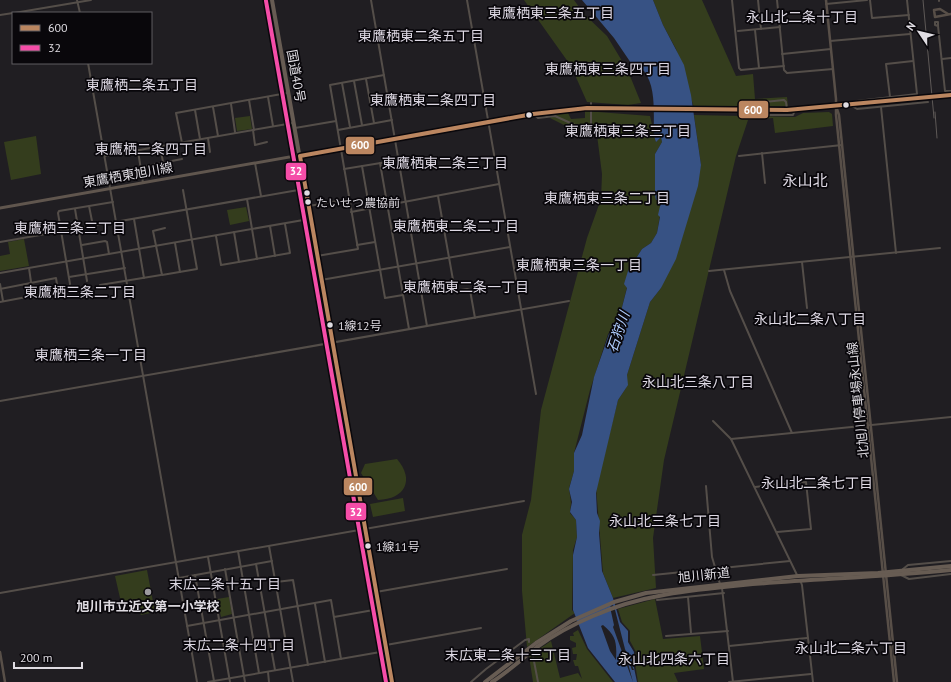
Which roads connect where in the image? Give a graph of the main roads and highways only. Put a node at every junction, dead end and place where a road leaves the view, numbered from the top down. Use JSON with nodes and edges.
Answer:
{"nodes":[{"id":1,"x":272,"y":0,"type":"edge"},
{"id":2,"x":826,"y":0,"type":"edge"},
{"id":3,"x":950,"y":14,"type":"edge"},
{"id":4,"x":951,"y":95,"type":"edge"},
{"id":5,"x":836,"y":106,"type":"junction"},
{"id":6,"x":300,"y":156,"type":"junction"},
{"id":7,"x":0,"y":208,"type":"edge"},
{"id":8,"x":951,"y":566,"type":"edge"},
{"id":9,"x":951,"y":570,"type":"edge"},
{"id":10,"x":900,"y":573,"type":"junction"},
{"id":11,"x":884,"y":574,"type":"junction"},
{"id":12,"x":540,"y":643,"type":"junction"},
{"id":13,"x":0,"y":652,"type":"edge"},
{"id":14,"x":5,"y":682,"type":"edge"},
{"id":15,"x":392,"y":682,"type":"edge"},
{"id":16,"x":485,"y":682,"type":"edge"},
{"id":17,"x":492,"y":682,"type":"edge"},
{"id":18,"x":894,"y":682,"type":"edge"},
{"id":19,"x":897,"y":682,"type":"edge"}],
"edges":[{"from":1,"to":6,"type":"highway","name":"国道40号"},
{"from":2,"to":5,"type":"main road","name":"北旭川停車場永山線"},
{"from":3,"to":3,"type":"main road"},
{"from":4,"to":5,"type":"main road","name":"東鷹栖東旭川線","bridge":true},
{"from":5,"to":6,"type":"main road","name":"東鷹栖東旭川線","bridge":true},
{"from":5,"to":11,"type":"main road","name":"北旭川停車場永山線"},
{"from":6,"to":7,"type":"main road","name":"東鷹栖東旭川線"},
{"from":6,"to":15,"type":"highway","name":"国道40号"},
{"from":8,"to":10,"type":"highway","name":"旭川新道"},
{"from":9,"to":10,"type":"highway","name":"旭川新道"},
{"from":10,"to":11,"type":"highway","name":"旭川新道"},
{"from":11,"to":12,"type":"highway","name":"旭川新道"},
{"from":11,"to":18,"type":"main road"},
{"from":11,"to":19,"type":"main road"},
{"from":12,"to":16,"type":"highway","name":"旭川新道"},
{"from":12,"to":17,"type":"highway","name":"旭川新道"},
{"from":13,"to":14,"type":"main road"}]}
